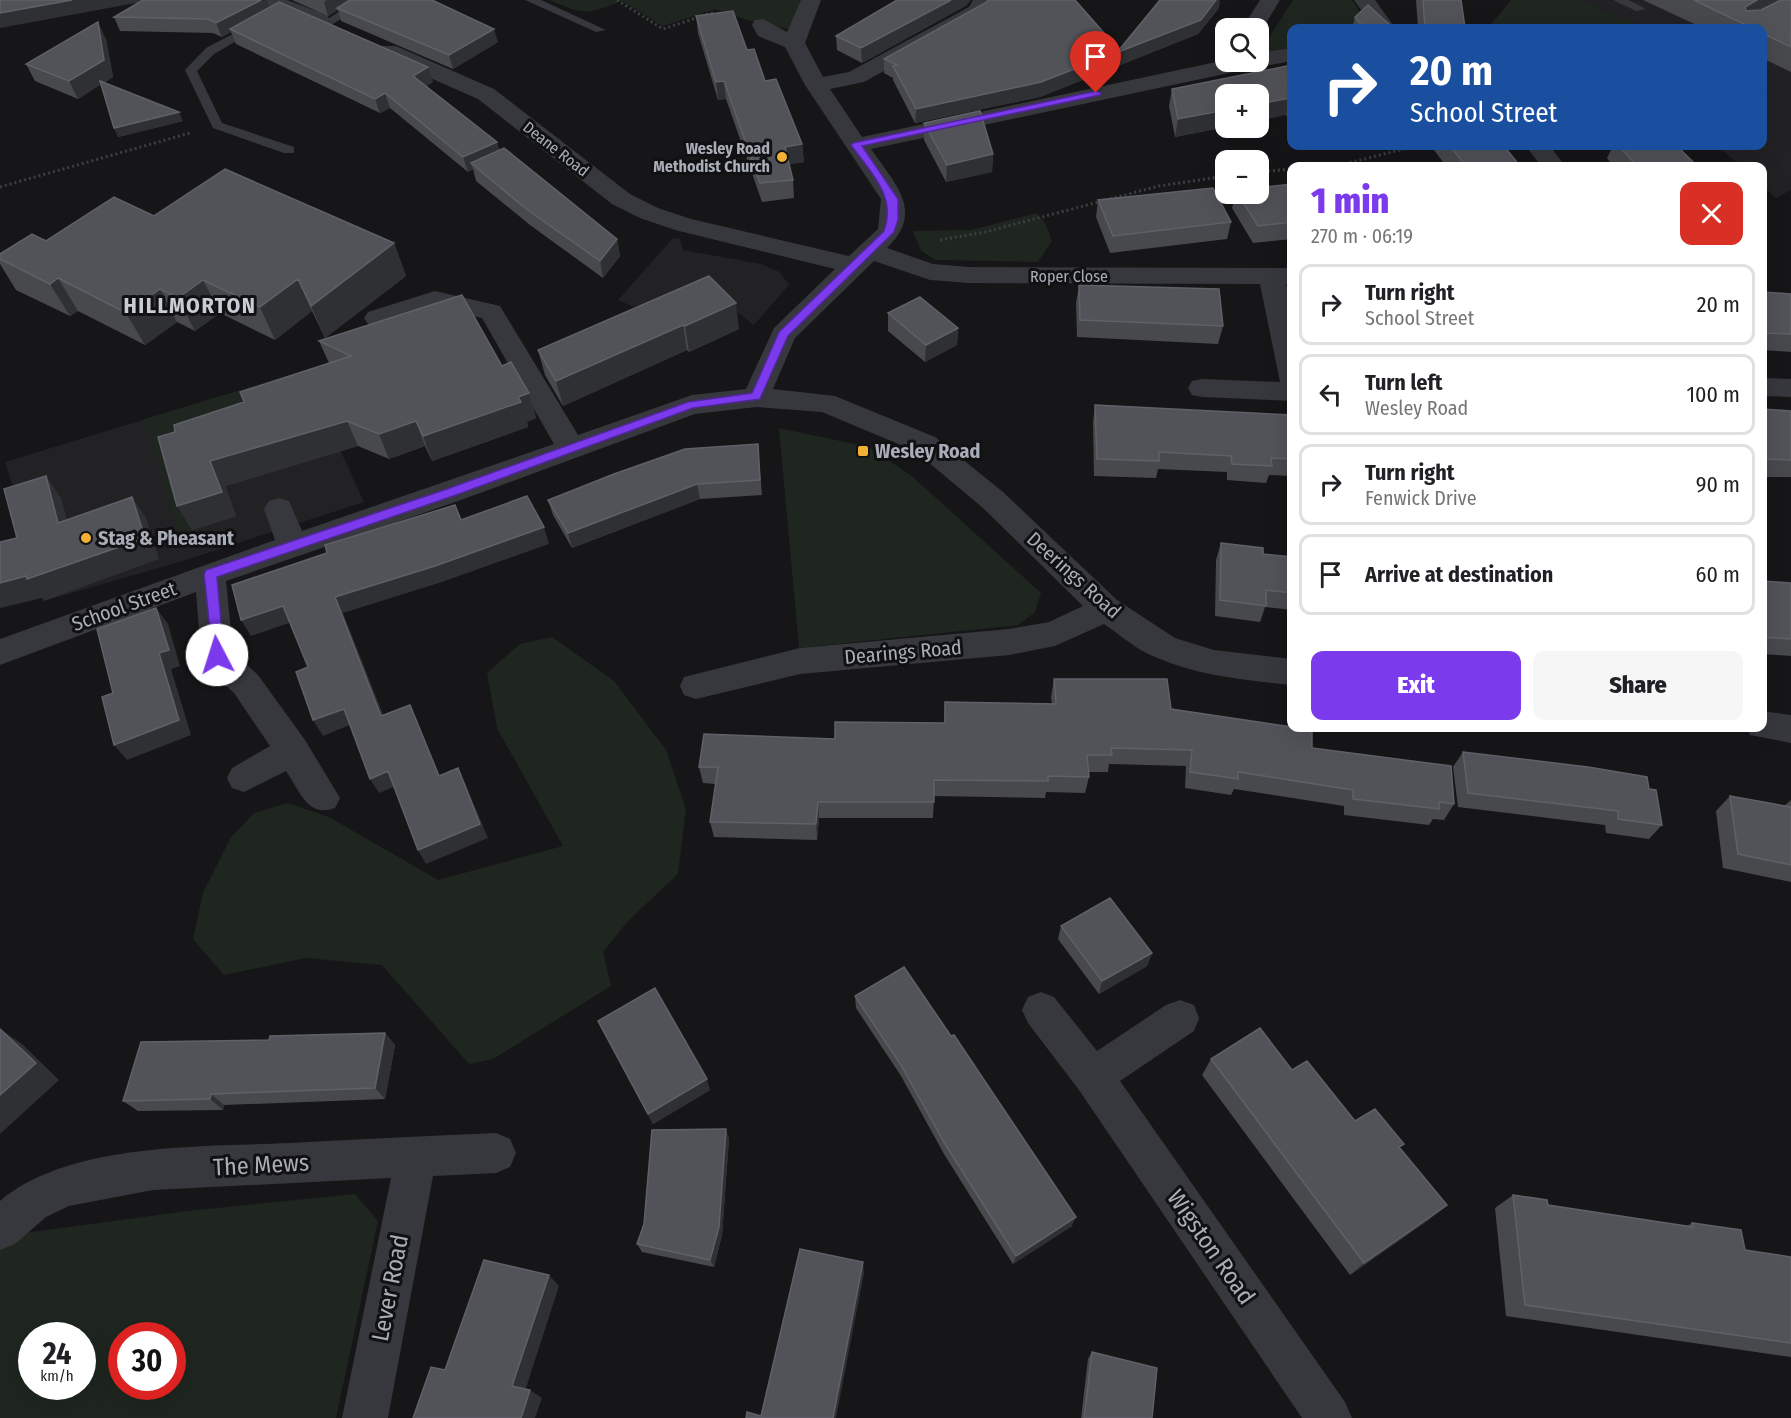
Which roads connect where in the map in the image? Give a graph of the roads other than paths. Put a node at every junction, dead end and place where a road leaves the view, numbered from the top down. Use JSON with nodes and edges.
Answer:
{"nodes":[{"id":1,"x":366,"y":0,"type":"edge"},
{"id":2,"x":531,"y":0,"type":"edge"},
{"id":3,"x":811,"y":0,"type":"edge"},
{"id":4,"x":983,"y":0,"type":"edge"},
{"id":5,"x":1270,"y":0,"type":"edge"},
{"id":6,"x":1364,"y":0,"type":"edge"},
{"id":7,"x":1619,"y":0,"type":"edge"},
{"id":8,"x":278,"y":4,"type":"edge"},
{"id":9,"x":1640,"y":9,"type":"dead end"},
{"id":10,"x":1258,"y":18,"type":"edge"},
{"id":11,"x":1381,"y":24,"type":"edge"},
{"id":12,"x":765,"y":28,"type":"road end"},
{"id":13,"x":600,"y":30,"type":"dead end"},
{"id":14,"x":348,"y":33,"type":"junction"},
{"id":15,"x":794,"y":43,"type":"junction"},
{"id":16,"x":1287,"y":55,"type":"edge"},
{"id":17,"x":1269,"y":58,"type":"edge"},
{"id":18,"x":1215,"y":67,"type":"edge"},
{"id":19,"x":816,"y":85,"type":"junction"},
{"id":20,"x":856,"y":145,"type":"junction"},
{"id":21,"x":289,"y":150,"type":"dead end"},
{"id":22,"x":863,"y":258,"type":"junction"},
{"id":23,"x":1282,"y":277,"type":"edge"},
{"id":24,"x":377,"y":318,"type":"dead end"},
{"id":25,"x":1287,"y":328,"type":"edge"},
{"id":26,"x":1767,"y":387,"type":"edge"},
{"id":27,"x":1202,"y":388,"type":"dead end"},
{"id":28,"x":1791,"y":388,"type":"edge"},
{"id":29,"x":1287,"y":392,"type":"edge"},
{"id":30,"x":756,"y":396,"type":"junction"},
{"id":31,"x":881,"y":424,"type":"joint"},
{"id":32,"x":571,"y":448,"type":"junction"},
{"id":33,"x":279,"y":509,"type":"dead end"},
{"id":34,"x":292,"y":546,"type":"junction"},
{"id":35,"x":210,"y":574,"type":"junction"},
{"id":36,"x":1106,"y":609,"type":"junction"},
{"id":37,"x":6,"y":647,"type":"edge"},
{"id":38,"x":1287,"y":671,"type":"edge"},
{"id":39,"x":696,"y":686,"type":"dead end"},
{"id":40,"x":1767,"y":726,"type":"edge"},
{"id":41,"x":1791,"y":729,"type":"edge"},
{"id":42,"x":293,"y":750,"type":"junction"},
{"id":43,"x":244,"y":778,"type":"dead end"},
{"id":44,"x":323,"y":798,"type":"dead end"},
{"id":45,"x":1041,"y":1010,"type":"dead end"},
{"id":46,"x":1180,"y":1018,"type":"dead end"},
{"id":47,"x":1093,"y":1076,"type":"junction"},
{"id":48,"x":496,"y":1153,"type":"dead end"},
{"id":49,"x":416,"y":1158,"type":"junction"},
{"id":50,"x":0,"y":1229,"type":"edge"},
{"id":51,"x":365,"y":1418,"type":"edge"},
{"id":52,"x":1329,"y":1418,"type":"edge"}],
"edges":[{"from":1,"to":14,"type":"lane"},
{"from":2,"to":13,"type":"lane"},
{"from":3,"to":15,"type":"street"},
{"from":4,"to":19,"type":"street"},
{"from":5,"to":10,"type":"street"},
{"from":6,"to":11,"type":"street"},
{"from":7,"to":9,"type":"lane"},
{"from":8,"to":14,"type":"street","name":"Deane Road"},
{"from":8,"to":21,"type":"lane"},
{"from":12,"to":15,"type":"street"},
{"from":14,"to":22,"type":"street","name":"Deane Road"},
{"from":15,"to":19,"type":"street"},
{"from":16,"to":17,"type":"street"},
{"from":18,"to":20,"type":"street"},
{"from":19,"to":20,"type":"street"},
{"from":20,"to":22,"type":"street"},
{"from":22,"to":23,"type":"street","name":"Roper Close"},
{"from":22,"to":30,"type":"street"},
{"from":23,"to":25,"type":"street","name":"Roper Close"},
{"from":24,"to":32,"type":"street"},
{"from":26,"to":28,"type":"street"},
{"from":27,"to":29,"type":"street"},
{"from":30,"to":31,"type":"street","name":"School Street"},
{"from":30,"to":32,"type":"street","name":"School Street"},
{"from":31,"to":36,"type":"street","name":"Deerings Road"},
{"from":32,"to":34,"type":"street","name":"School Street"},
{"from":33,"to":34,"type":"street"},
{"from":34,"to":35,"type":"street","name":"School Street"},
{"from":35,"to":37,"type":"street","name":"School Street"},
{"from":35,"to":42,"type":"street"},
{"from":36,"to":38,"type":"street","name":"Deerings Road"},
{"from":36,"to":39,"type":"street","name":"Dearings Road"},
{"from":40,"to":41,"type":"street"},
{"from":42,"to":43,"type":"street"},
{"from":42,"to":44,"type":"street"},
{"from":45,"to":47,"type":"street","name":"Wigston Road"},
{"from":46,"to":47,"type":"street"},
{"from":47,"to":52,"type":"street","name":"Wigston Road"},
{"from":48,"to":49,"type":"street","name":"The Mews"},
{"from":49,"to":50,"type":"street","name":"The Mews"},
{"from":49,"to":51,"type":"street","name":"Lever Road"}]}
